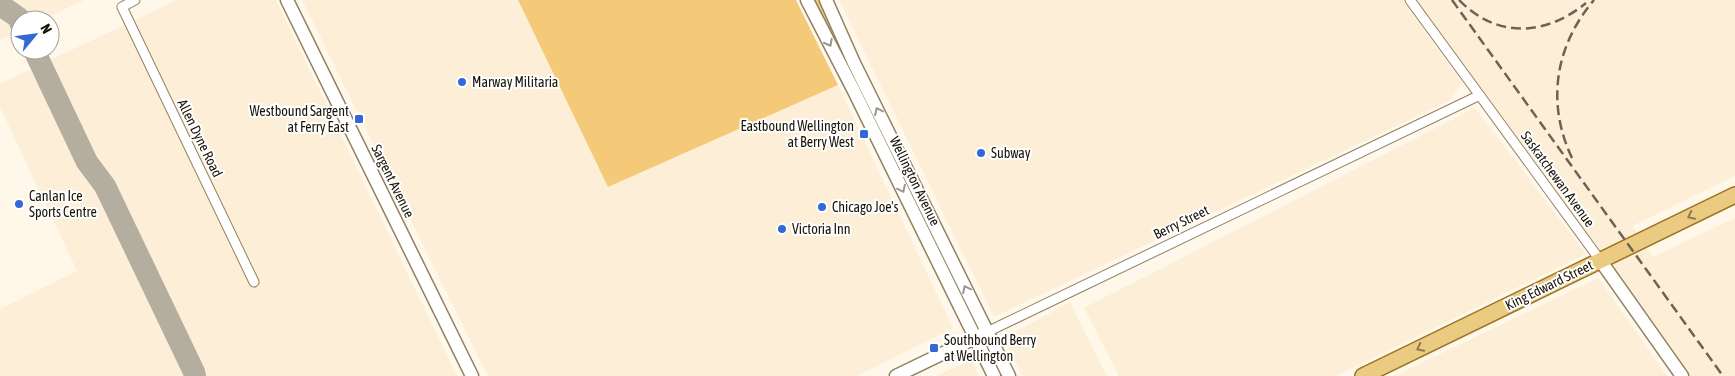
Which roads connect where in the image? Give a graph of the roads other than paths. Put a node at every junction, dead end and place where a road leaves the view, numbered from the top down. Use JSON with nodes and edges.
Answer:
{"nodes":[{"id":1,"x":135,"y":0,"type":"edge"},
{"id":2,"x":287,"y":0,"type":"edge"},
{"id":3,"x":807,"y":0,"type":"edge"},
{"id":4,"x":826,"y":0,"type":"edge"},
{"id":5,"x":1410,"y":0,"type":"edge"},
{"id":6,"x":860,"y":88,"type":"junction"},
{"id":7,"x":1478,"y":96,"type":"junction"},
{"id":8,"x":1735,"y":195,"type":"edge"},
{"id":9,"x":931,"y":219,"type":"junction"},
{"id":10,"x":920,"y":225,"type":"junction"},
{"id":11,"x":1600,"y":260,"type":"junction"},
{"id":12,"x":254,"y":282,"type":"dead end"},
{"id":13,"x":982,"y":335,"type":"junction"},
{"id":14,"x":472,"y":376,"type":"edge"},
{"id":15,"x":896,"y":376,"type":"edge"},
{"id":16,"x":994,"y":376,"type":"edge"},
{"id":17,"x":1009,"y":376,"type":"edge"},
{"id":18,"x":1363,"y":376,"type":"edge"},
{"id":19,"x":1682,"y":376,"type":"edge"}],
"edges":[{"from":1,"to":12,"type":"street","name":"Allen Dyne Road"},
{"from":2,"to":14,"type":"main road","name":"Sargent Avenue"},
{"from":3,"to":6,"type":"main road","name":"Wellington Avenue","one_way":true},
{"from":4,"to":6,"type":"main road","name":"Wellington Avenue"},
{"from":5,"to":7,"type":"street","name":"Saskatchewan Avenue"},
{"from":9,"to":6,"type":"main road","name":"Wellington Avenue","one_way":true},
{"from":6,"to":10,"type":"main road","name":"Wellington Avenue","one_way":true},
{"from":7,"to":11,"type":"street","name":"Saskatchewan Avenue"},
{"from":7,"to":13,"type":"street","name":"Berry Street"},
{"from":8,"to":11,"type":"main road","name":"King Edward Street","one_way":true},
{"from":9,"to":10,"type":"main road"},
{"from":13,"to":9,"type":"main road","name":"Wellington Avenue","one_way":true},
{"from":10,"to":13,"type":"main road","name":"Wellington Avenue"},
{"from":11,"to":18,"type":"main road","name":"King Edward Street","one_way":true},
{"from":11,"to":19,"type":"main road","name":"Saskatchewan Avenue"},
{"from":13,"to":15,"type":"main road","name":"Berry Street"},
{"from":13,"to":16,"type":"main road","name":"Wellington Avenue"},
{"from":13,"to":17,"type":"main road","name":"Wellington Avenue"}]}
